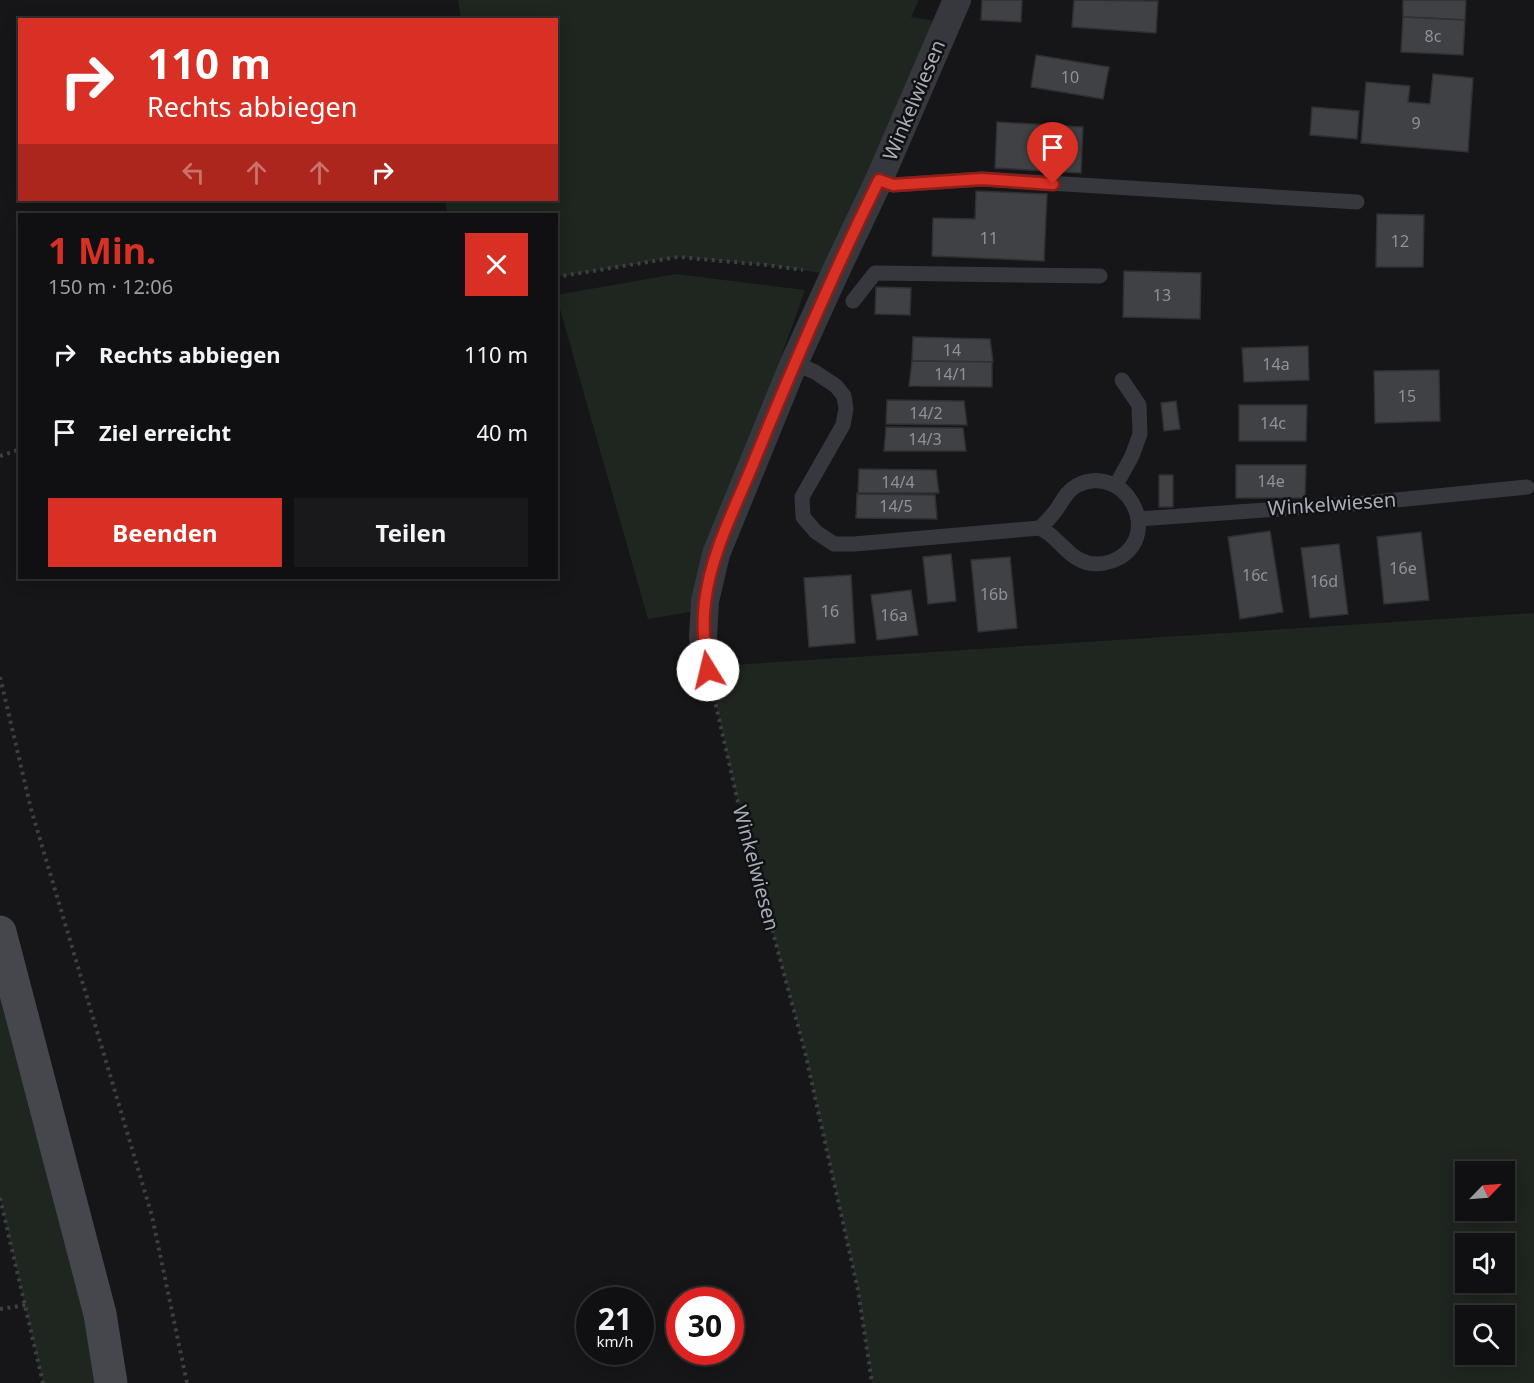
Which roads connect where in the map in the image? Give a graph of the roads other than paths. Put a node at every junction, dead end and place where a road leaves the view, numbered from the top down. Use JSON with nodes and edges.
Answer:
{"nodes":[{"id":1,"x":957,"y":0,"type":"edge"},
{"id":2,"x":879,"y":180,"type":"junction"},
{"id":3,"x":1357,"y":202,"type":"dead end"},
{"id":4,"x":1100,"y":276,"type":"dead end"},
{"id":5,"x":853,"y":300,"type":"dead end"},
{"id":6,"x":794,"y":363,"type":"junction"},
{"id":7,"x":1122,"y":380,"type":"dead end"},
{"id":8,"x":1116,"y":485,"type":"junction"},
{"id":9,"x":1527,"y":487,"type":"dead end"},
{"id":10,"x":1138,"y":519,"type":"junction"},
{"id":11,"x":1040,"y":528,"type":"junction"},
{"id":12,"x":708,"y":670,"type":"road end"},
{"id":13,"x":0,"y":932,"type":"edge"},
{"id":14,"x":111,"y":1383,"type":"edge"}],
"edges":[{"from":1,"to":2,"type":"street","name":"Winkelwiesen"},
{"from":2,"to":3,"type":"lane"},
{"from":2,"to":6,"type":"street","name":"Winkelwiesen"},
{"from":4,"to":5,"type":"lane"},
{"from":6,"to":11,"type":"lane"},
{"from":6,"to":12,"type":"street","name":"Winkelwiesen"},
{"from":7,"to":8,"type":"lane"},
{"from":8,"to":10,"type":"lane"},
{"from":8,"to":11,"type":"lane"},
{"from":9,"to":10,"type":"lane","name":"Winkelwiesen"},
{"from":10,"to":11,"type":"lane"},
{"from":13,"to":14,"type":"main road"}]}
